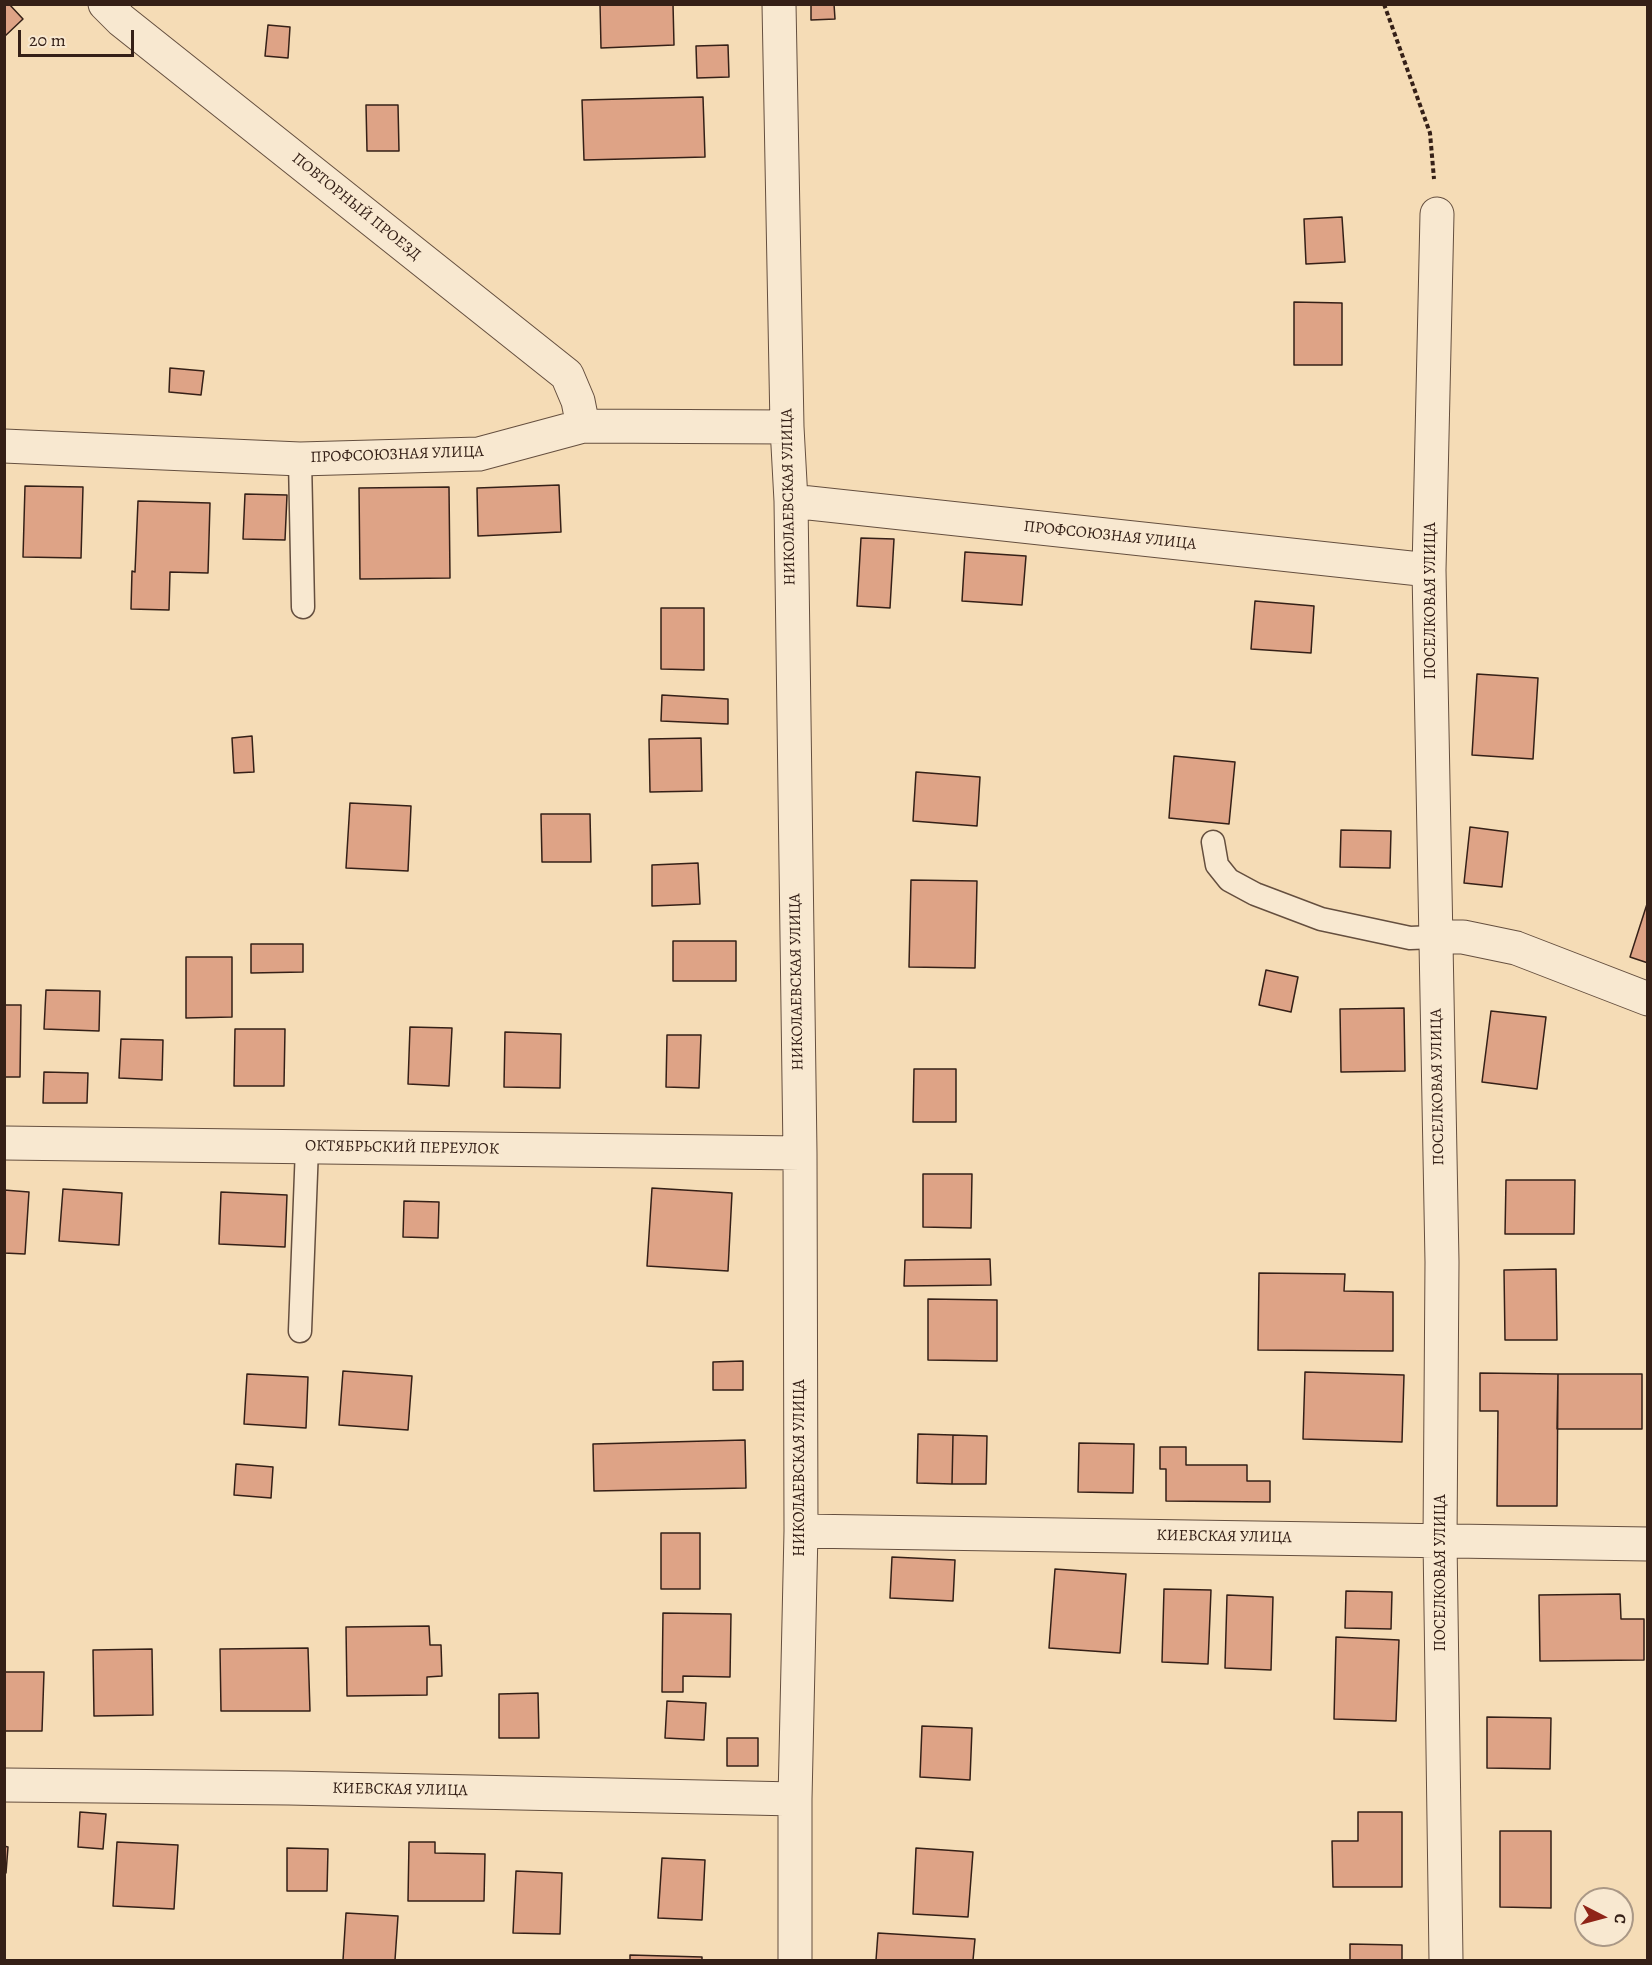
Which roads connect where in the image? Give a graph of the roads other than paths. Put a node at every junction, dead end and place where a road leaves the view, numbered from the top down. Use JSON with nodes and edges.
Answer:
{"nodes":[{"id":1,"x":105,"y":4,"type":"edge"},
{"id":2,"x":779,"y":4,"type":"edge"},
{"id":3,"x":1437,"y":214,"type":"road end"},
{"id":4,"x":583,"y":426,"type":"junction"},
{"id":5,"x":787,"y":428,"type":"junction"},
{"id":6,"x":4,"y":446,"type":"edge"},
{"id":7,"x":300,"y":459,"type":"junction"},
{"id":8,"x":790,"y":501,"type":"junction"},
{"id":9,"x":1429,"y":570,"type":"junction"},
{"id":10,"x":303,"y":607,"type":"dead end"},
{"id":11,"x":1213,"y":842,"type":"dead end"},
{"id":12,"x":1435,"y":937,"type":"junction"},
{"id":13,"x":1647,"y":999,"type":"edge"},
{"id":14,"x":4,"y":1143,"type":"edge"},
{"id":15,"x":307,"y":1147,"type":"junction"},
{"id":16,"x":800,"y":1153,"type":"junction"},
{"id":17,"x":300,"y":1331,"type":"dead end"},
{"id":18,"x":801,"y":1532,"type":"junction"},
{"id":19,"x":1440,"y":1540,"type":"junction"},
{"id":20,"x":1647,"y":1544,"type":"edge"},
{"id":21,"x":4,"y":1785,"type":"edge"},
{"id":22,"x":795,"y":1799,"type":"junction"},
{"id":23,"x":795,"y":1960,"type":"edge"},
{"id":24,"x":1446,"y":1960,"type":"edge"}],
"edges":[{"from":1,"to":4,"type":"street","name":"ПОВТОРНЫЙ ПРОЕЗД"},
{"from":2,"to":5,"type":"street","name":"НИКОЛАЕВСКАЯ УЛИЦА"},
{"from":3,"to":9,"type":"street","name":"ПОСЕЛКОВАЯ УЛИЦА"},
{"from":4,"to":5,"type":"street","name":"ПРОФСОЮЗНАЯ УЛИЦА"},
{"from":4,"to":7,"type":"street","name":"ПРОФСОЮЗНАЯ УЛИЦА"},
{"from":5,"to":8,"type":"street","name":"НИКОЛАЕВСКАЯ УЛИЦА"},
{"from":6,"to":7,"type":"street","name":"ПРОФСОЮЗНАЯ УЛИЦА"},
{"from":7,"to":10,"type":"lane"},
{"from":8,"to":9,"type":"street","name":"ПРОФСОЮЗНАЯ УЛИЦА"},
{"from":8,"to":16,"type":"street","name":"НИКОЛАЕВСКАЯ УЛИЦА"},
{"from":9,"to":12,"type":"street","name":"ПОСЕЛКОВАЯ УЛИЦА"},
{"from":11,"to":12,"type":"lane"},
{"from":12,"to":13,"type":"street"},
{"from":12,"to":19,"type":"street","name":"ПОСЕЛКОВАЯ УЛИЦА"},
{"from":14,"to":15,"type":"street","name":"ОКТЯБРЬСКИЙ ПЕРЕУЛОК"},
{"from":15,"to":16,"type":"street","name":"ОКТЯБРЬСКИЙ ПЕРЕУЛОК"},
{"from":15,"to":17,"type":"lane"},
{"from":16,"to":18,"type":"street","name":"НИКОЛАЕВСКАЯ УЛИЦА"},
{"from":18,"to":19,"type":"street","name":"КИЕВСКАЯ УЛИЦА"},
{"from":18,"to":22,"type":"street","name":"НИКОЛАЕВСКАЯ УЛИЦА"},
{"from":19,"to":20,"type":"street","name":"КИЕВСКАЯ УЛИЦА"},
{"from":19,"to":24,"type":"street","name":"ПОСЕЛКОВАЯ УЛИЦА"},
{"from":21,"to":22,"type":"street","name":"КИЕВСКАЯ УЛИЦА"},
{"from":22,"to":23,"type":"street","name":"НИКОЛАЕВСКАЯ УЛИЦА"}]}
